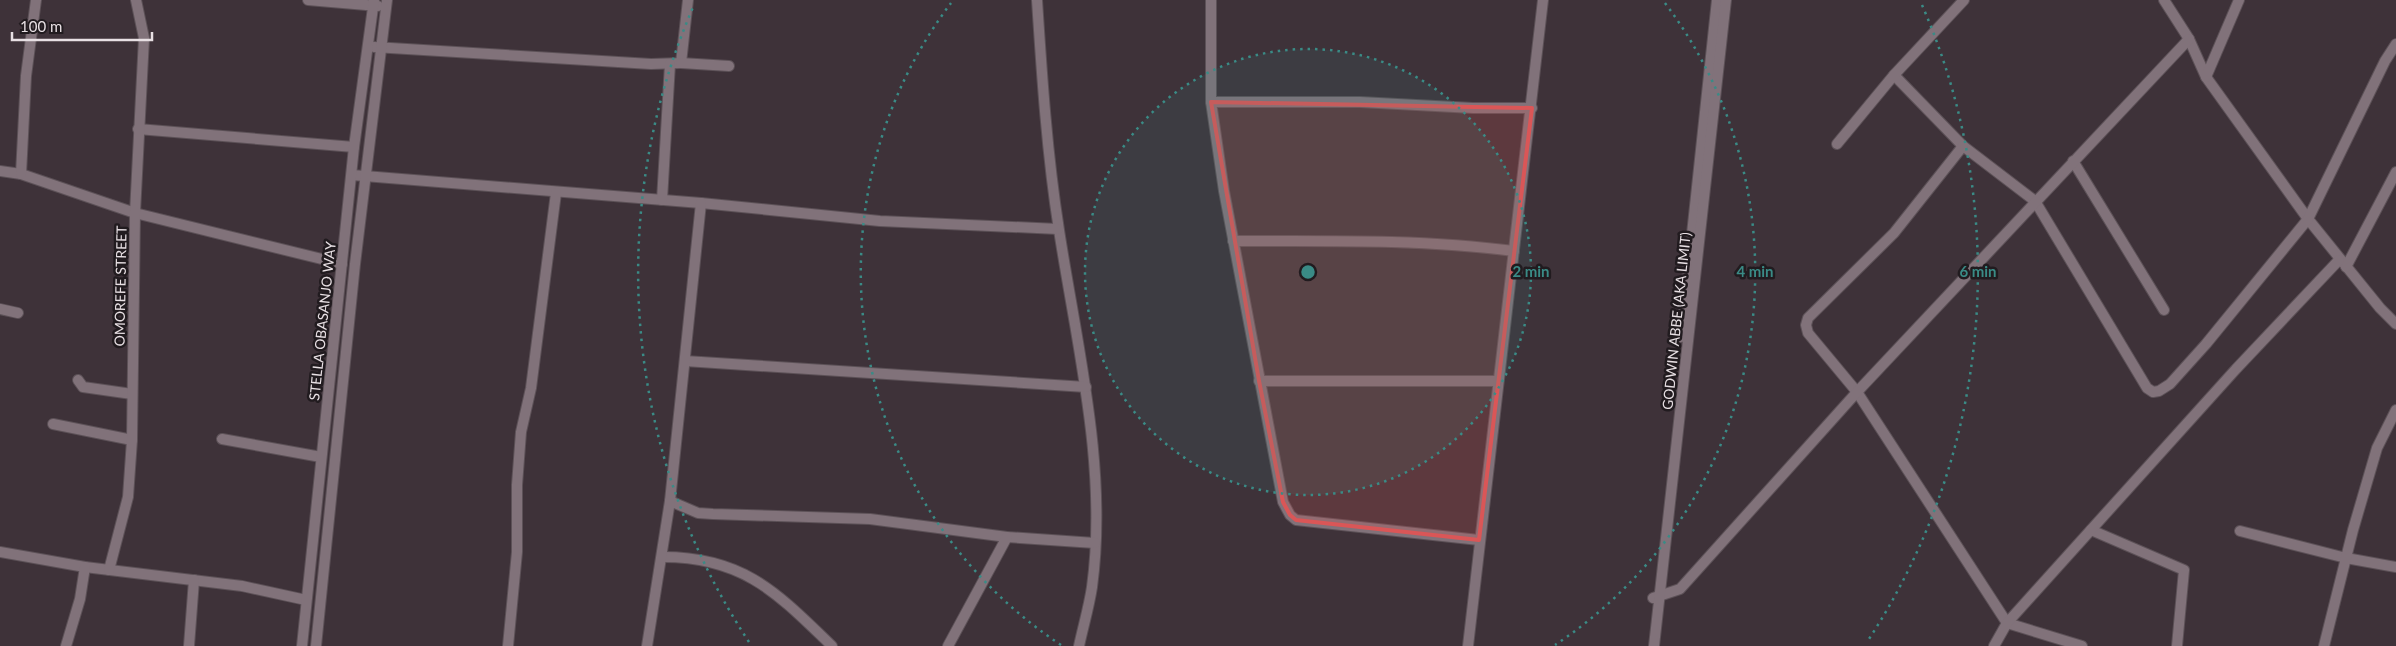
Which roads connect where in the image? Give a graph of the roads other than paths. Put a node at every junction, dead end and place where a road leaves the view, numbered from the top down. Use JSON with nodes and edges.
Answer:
{"nodes":[{"id":1,"x":36,"y":0,"type":"edge"},
{"id":2,"x":136,"y":0,"type":"edge"},
{"id":3,"x":308,"y":0,"type":"edge"},
{"id":4,"x":688,"y":0,"type":"edge"},
{"id":5,"x":1038,"y":0,"type":"edge"},
{"id":6,"x":1211,"y":0,"type":"edge"},
{"id":7,"x":1544,"y":0,"type":"edge"},
{"id":8,"x":1717,"y":0,"type":"edge"},
{"id":9,"x":1726,"y":0,"type":"edge"},
{"id":10,"x":1964,"y":0,"type":"edge"},
{"id":11,"x":2164,"y":0,"type":"edge"},
{"id":12,"x":2239,"y":0,"type":"edge"},
{"id":13,"x":373,"y":3,"type":"edge"},
{"id":14,"x":387,"y":4,"type":"edge"},
{"id":15,"x":2190,"y":39,"type":"junction"},
{"id":16,"x":2396,"y":44,"type":"edge"},
{"id":17,"x":367,"y":47,"type":"junction"},
{"id":18,"x":381,"y":48,"type":"junction"},
{"id":19,"x":670,"y":64,"type":"junction"},
{"id":20,"x":681,"y":64,"type":"junction"},
{"id":21,"x":729,"y":66,"type":"dead end"},
{"id":22,"x":1894,"y":75,"type":"junction"},
{"id":23,"x":2206,"y":77,"type":"junction"},
{"id":24,"x":1211,"y":102,"type":"junction"},
{"id":25,"x":1532,"y":108,"type":"junction"},
{"id":26,"x":138,"y":129,"type":"junction"},
{"id":27,"x":1837,"y":144,"type":"dead end"},
{"id":28,"x":1963,"y":146,"type":"junction"},
{"id":29,"x":354,"y":147,"type":"junction"},
{"id":30,"x":2073,"y":161,"type":"junction"},
{"id":31,"x":0,"y":171,"type":"edge"},
{"id":32,"x":2396,"y":172,"type":"edge"},
{"id":33,"x":21,"y":174,"type":"junction"},
{"id":34,"x":352,"y":175,"type":"junction"},
{"id":35,"x":365,"y":176,"type":"junction"},
{"id":36,"x":556,"y":193,"type":"junction"},
{"id":37,"x":662,"y":200,"type":"junction"},
{"id":38,"x":2035,"y":201,"type":"junction"},
{"id":39,"x":701,"y":203,"type":"junction"},
{"id":40,"x":135,"y":213,"type":"junction"},
{"id":41,"x":2308,"y":219,"type":"junction"},
{"id":42,"x":1058,"y":229,"type":"junction"},
{"id":43,"x":1233,"y":241,"type":"junction"},
{"id":44,"x":1514,"y":251,"type":"junction"},
{"id":45,"x":342,"y":264,"type":"junction"},
{"id":46,"x":2342,"y":264,"type":"junction"},
{"id":47,"x":0,"y":309,"type":"edge"},
{"id":48,"x":2164,"y":310,"type":"dead end"},
{"id":49,"x":18,"y":313,"type":"dead end"},
{"id":50,"x":2396,"y":324,"type":"edge"},
{"id":51,"x":685,"y":361,"type":"junction"},
{"id":52,"x":78,"y":380,"type":"dead end"},
{"id":53,"x":1259,"y":381,"type":"junction"},
{"id":54,"x":1498,"y":381,"type":"junction"},
{"id":55,"x":1086,"y":387,"type":"junction"},
{"id":56,"x":1857,"y":392,"type":"junction"},
{"id":57,"x":132,"y":394,"type":"junction"},
{"id":58,"x":2396,"y":410,"type":"edge"},
{"id":59,"x":53,"y":424,"type":"dead end"},
{"id":60,"x":222,"y":439,"type":"dead end"},
{"id":61,"x":132,"y":440,"type":"junction"},
{"id":62,"x":321,"y":457,"type":"junction"},
{"id":63,"x":670,"y":501,"type":"junction"},
{"id":64,"x":2091,"y":530,"type":"junction"},
{"id":65,"x":2240,"y":531,"type":"dead end"},
{"id":66,"x":1007,"y":537,"type":"junction"},
{"id":67,"x":1479,"y":540,"type":"junction"},
{"id":68,"x":1095,"y":543,"type":"junction"},
{"id":69,"x":0,"y":552,"type":"edge"},
{"id":70,"x":663,"y":557,"type":"junction"},
{"id":71,"x":2346,"y":558,"type":"junction"},
{"id":72,"x":85,"y":567,"type":"junction"},
{"id":73,"x":2396,"y":567,"type":"edge"},
{"id":74,"x":109,"y":570,"type":"junction"},
{"id":75,"x":194,"y":580,"type":"junction"},
{"id":76,"x":1657,"y":598,"type":"junction"},
{"id":77,"x":306,"y":600,"type":"junction"},
{"id":78,"x":2007,"y":622,"type":"junction"},
{"id":79,"x":66,"y":646,"type":"edge"},
{"id":80,"x":189,"y":646,"type":"edge"},
{"id":81,"x":302,"y":646,"type":"edge"},
{"id":82,"x":316,"y":646,"type":"edge"},
{"id":83,"x":508,"y":646,"type":"edge"},
{"id":84,"x":647,"y":646,"type":"edge"},
{"id":85,"x":832,"y":646,"type":"edge"},
{"id":86,"x":948,"y":646,"type":"edge"},
{"id":87,"x":1079,"y":646,"type":"edge"},
{"id":88,"x":1468,"y":646,"type":"edge"},
{"id":89,"x":1647,"y":646,"type":"edge"},
{"id":90,"x":1654,"y":646,"type":"edge"},
{"id":91,"x":1994,"y":646,"type":"edge"},
{"id":92,"x":2082,"y":646,"type":"edge"},
{"id":93,"x":2177,"y":646,"type":"edge"},
{"id":94,"x":2324,"y":646,"type":"edge"}],
"edges":[{"from":1,"to":33,"type":"street"},
{"from":2,"to":26,"type":"street","name":"OMOREFE STREET"},
{"from":3,"to":13,"type":"street"},
{"from":4,"to":20,"type":"street"},
{"from":5,"to":42,"type":"street"},
{"from":6,"to":24,"type":"street"},
{"from":7,"to":25,"type":"street"},
{"from":8,"to":76,"type":"street","name":"GODWIN ABBE (AKA LIMIT)"},
{"from":9,"to":76,"type":"street","name":"GODWIN ABBE (AKA LIMIT)"},
{"from":10,"to":22,"type":"street"},
{"from":11,"to":15,"type":"street"},
{"from":12,"to":23,"type":"street"},
{"from":13,"to":14,"type":"street"},
{"from":13,"to":17,"type":"street","name":"STELLA OBASANJO WAY"},
{"from":14,"to":18,"type":"street"},
{"from":15,"to":23,"type":"street"},
{"from":15,"to":30,"type":"street"},
{"from":16,"to":41,"type":"street"},
{"from":17,"to":18,"type":"street"},
{"from":17,"to":29,"type":"street","name":"STELLA OBASANJO WAY"},
{"from":18,"to":19,"type":"street"},
{"from":18,"to":35,"type":"street"},
{"from":19,"to":20,"type":"street"},
{"from":19,"to":37,"type":"street"},
{"from":20,"to":21,"type":"street"},
{"from":22,"to":27,"type":"street"},
{"from":22,"to":28,"type":"street"},
{"from":23,"to":41,"type":"street"},
{"from":24,"to":25,"type":"street"},
{"from":24,"to":43,"type":"street"},
{"from":25,"to":44,"type":"street"},
{"from":26,"to":29,"type":"street"},
{"from":26,"to":40,"type":"street","name":"OMOREFE STREET"},
{"from":28,"to":38,"type":"street"},
{"from":28,"to":56,"type":"street"},
{"from":29,"to":34,"type":"street","name":"STELLA OBASANJO WAY"},
{"from":30,"to":38,"type":"street"},
{"from":30,"to":48,"type":"street"},
{"from":31,"to":33,"type":"street"},
{"from":32,"to":46,"type":"street"},
{"from":33,"to":40,"type":"street"},
{"from":34,"to":35,"type":"street"},
{"from":34,"to":45,"type":"street","name":"STELLA OBASANJO WAY"},
{"from":35,"to":36,"type":"street"},
{"from":35,"to":82,"type":"street"},
{"from":36,"to":37,"type":"street"},
{"from":36,"to":83,"type":"street"},
{"from":37,"to":39,"type":"street"},
{"from":38,"to":41,"type":"street"},
{"from":38,"to":56,"type":"street"},
{"from":39,"to":42,"type":"street"},
{"from":39,"to":51,"type":"street"},
{"from":40,"to":45,"type":"street"},
{"from":40,"to":57,"type":"street","name":"OMOREFE STREET"},
{"from":41,"to":46,"type":"street"},
{"from":42,"to":55,"type":"street"},
{"from":43,"to":44,"type":"street"},
{"from":43,"to":53,"type":"street"},
{"from":44,"to":54,"type":"street"},
{"from":45,"to":62,"type":"street","name":"STELLA OBASANJO WAY"},
{"from":46,"to":50,"type":"street"},
{"from":46,"to":64,"type":"street"},
{"from":47,"to":49,"type":"street"},
{"from":51,"to":55,"type":"street"},
{"from":51,"to":63,"type":"street"},
{"from":52,"to":57,"type":"street"},
{"from":53,"to":54,"type":"street"},
{"from":53,"to":67,"type":"street"},
{"from":54,"to":67,"type":"street"},
{"from":55,"to":68,"type":"street"},
{"from":56,"to":76,"type":"street"},
{"from":56,"to":78,"type":"street"},
{"from":57,"to":61,"type":"street","name":"OMOREFE STREET"},
{"from":58,"to":71,"type":"street"},
{"from":59,"to":61,"type":"street"},
{"from":60,"to":62,"type":"street"},
{"from":61,"to":74,"type":"street","name":"OMOREFE STREET"},
{"from":62,"to":77,"type":"street","name":"STELLA OBASANJO WAY"},
{"from":63,"to":66,"type":"street"},
{"from":63,"to":70,"type":"street"},
{"from":64,"to":78,"type":"street"},
{"from":64,"to":93,"type":"street"},
{"from":65,"to":71,"type":"street"},
{"from":66,"to":68,"type":"street"},
{"from":66,"to":86,"type":"street"},
{"from":67,"to":88,"type":"street"},
{"from":68,"to":87,"type":"street"},
{"from":69,"to":72,"type":"street"},
{"from":70,"to":84,"type":"street"},
{"from":70,"to":85,"type":"street"},
{"from":71,"to":73,"type":"street"},
{"from":71,"to":94,"type":"street"},
{"from":72,"to":74,"type":"street"},
{"from":72,"to":79,"type":"street"},
{"from":74,"to":75,"type":"street"},
{"from":75,"to":77,"type":"street"},
{"from":75,"to":80,"type":"street"},
{"from":76,"to":89,"type":"street","name":"GODWIN ABBE (AKA LIMIT)"},
{"from":76,"to":90,"type":"street","name":"GODWIN ABBE (AKA LIMIT)"},
{"from":77,"to":81,"type":"street","name":"STELLA OBASANJO WAY"},
{"from":78,"to":91,"type":"street"},
{"from":78,"to":92,"type":"street"}]}
